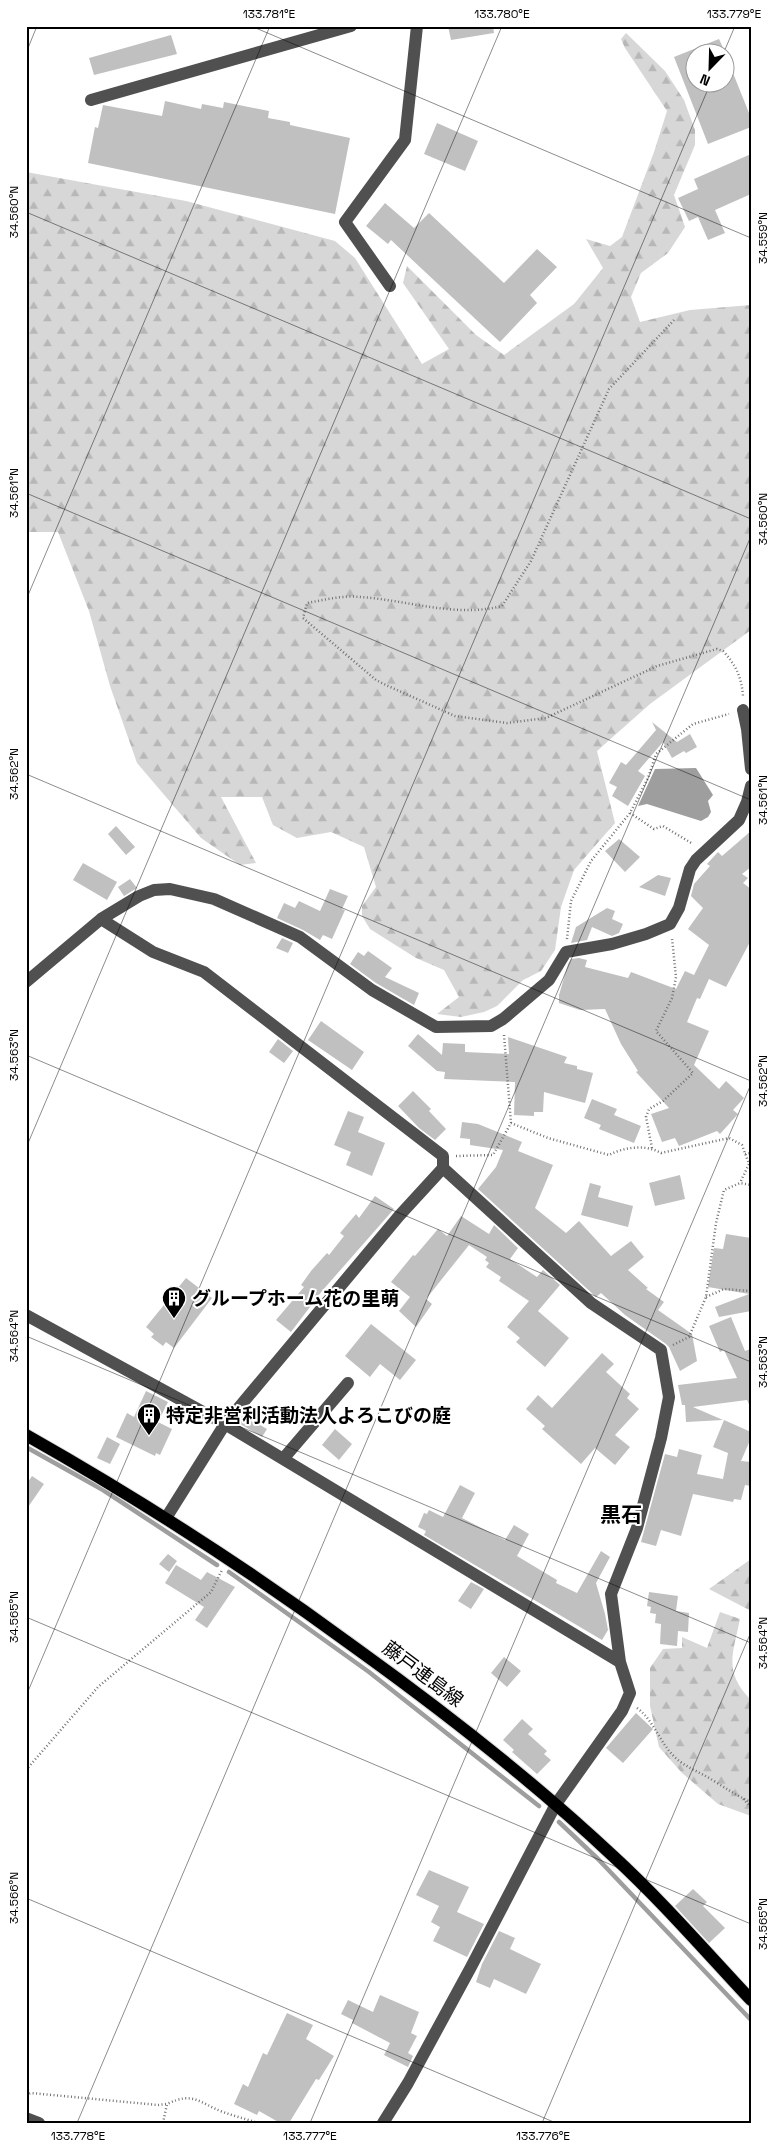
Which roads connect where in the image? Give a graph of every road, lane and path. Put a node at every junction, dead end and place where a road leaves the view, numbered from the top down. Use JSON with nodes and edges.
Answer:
{"nodes":[{"id":1,"x":351,"y":26,"type":"edge"},
{"id":2,"x":417,"y":26,"type":"edge"},
{"id":3,"x":92,"y":100,"type":"dead end"},
{"id":4,"x":390,"y":286,"type":"dead end"},
{"id":5,"x":674,"y":320,"type":"dead end"},
{"id":6,"x":744,"y":710,"type":"junction"},
{"id":7,"x":751,"y":769,"type":"edge"},
{"id":8,"x":751,"y":786,"type":"edge"},
{"id":9,"x":630,"y":813,"type":"junction"},
{"id":10,"x":705,"y":852,"type":"junction"},
{"id":11,"x":100,"y":919,"type":"junction"},
{"id":12,"x":670,"y":924,"type":"junction"},
{"id":13,"x":566,"y":952,"type":"junction"},
{"id":14,"x":26,"y":982,"type":"edge"},
{"id":15,"x":503,"y":1019,"type":"junction"},
{"id":16,"x":511,"y":1123,"type":"junction"},
{"id":17,"x":652,"y":1148,"type":"junction"},
{"id":18,"x":751,"y":1153,"type":"edge"},
{"id":19,"x":745,"y":1154,"type":"junction"},
{"id":20,"x":443,"y":1162,"type":"junction"},
{"id":21,"x":740,"y":1183,"type":"junction"},
{"id":22,"x":751,"y":1185,"type":"edge"},
{"id":23,"x":751,"y":1291,"type":"edge"},
{"id":24,"x":706,"y":1297,"type":"junction"},
{"id":25,"x":26,"y":1315,"type":"edge"},
{"id":26,"x":661,"y":1350,"type":"junction"},
{"id":27,"x":348,"y":1383,"type":"dead end"},
{"id":28,"x":226,"y":1424,"type":"junction"},
{"id":29,"x":26,"y":1435,"type":"edge"},
{"id":30,"x":282,"y":1459,"type":"junction"},
{"id":31,"x":166,"y":1518,"type":"junction"},
{"id":32,"x":229,"y":1558,"type":"junction"},
{"id":33,"x":620,"y":1662,"type":"junction"},
{"id":34,"x":627,"y":1700,"type":"junction"},
{"id":35,"x":26,"y":1770,"type":"edge"},
{"id":36,"x":742,"y":1798,"type":"junction"},
{"id":37,"x":751,"y":1802,"type":"edge"},
{"id":38,"x":556,"y":1804,"type":"junction"},
{"id":39,"x":751,"y":1808,"type":"edge"},
{"id":40,"x":751,"y":2000,"type":"edge"},
{"id":41,"x":26,"y":2095,"type":"edge"},
{"id":42,"x":167,"y":2104,"type":"junction"},
{"id":43,"x":26,"y":2118,"type":"edge"},
{"id":44,"x":39,"y":2123,"type":"edge"},
{"id":45,"x":163,"y":2123,"type":"edge"},
{"id":46,"x":258,"y":2123,"type":"edge"},
{"id":47,"x":383,"y":2123,"type":"edge"}],
"edges":[{"from":1,"to":3,"type":"street"},
{"from":2,"to":4,"type":"street"},
{"from":5,"to":6,"type":"path"},
{"from":6,"to":7,"type":"street"},
{"from":6,"to":9,"type":"path"},
{"from":8,"to":10,"type":"street"},
{"from":9,"to":10,"type":"path"},
{"from":9,"to":13,"type":"path"},
{"from":10,"to":12,"type":"street"},
{"from":11,"to":14,"type":"street"},
{"from":11,"to":15,"type":"street"},
{"from":11,"to":20,"type":"street"},
{"from":12,"to":13,"type":"street"},
{"from":12,"to":17,"type":"path"},
{"from":13,"to":15,"type":"street"},
{"from":15,"to":16,"type":"path"},
{"from":16,"to":17,"type":"path"},
{"from":16,"to":20,"type":"path"},
{"from":17,"to":19,"type":"path"},
{"from":18,"to":19,"type":"path"},
{"from":19,"to":21,"type":"path"},
{"from":20,"to":26,"type":"street"},
{"from":20,"to":28,"type":"street"},
{"from":21,"to":22,"type":"path"},
{"from":21,"to":24,"type":"path"},
{"from":23,"to":24,"type":"path"},
{"from":24,"to":26,"type":"path"},
{"from":25,"to":28,"type":"street"},
{"from":26,"to":33,"type":"street"},
{"from":27,"to":30,"type":"street"},
{"from":28,"to":30,"type":"street"},
{"from":28,"to":31,"type":"street"},
{"from":29,"to":31,"type":"main road","name":"藤戸連島線"},
{"from":30,"to":33,"type":"street"},
{"from":31,"to":32,"type":"main road","name":"藤戸連島線"},
{"from":32,"to":35,"type":"path"},
{"from":32,"to":38,"type":"main road","name":"藤戸連島線"},
{"from":33,"to":34,"type":"street"},
{"from":34,"to":36,"type":"path"},
{"from":34,"to":38,"type":"street"},
{"from":36,"to":37,"type":"path"},
{"from":36,"to":39,"type":"path"},
{"from":38,"to":40,"type":"main road","name":"藤戸連島線"},
{"from":38,"to":47,"type":"street"},
{"from":41,"to":42,"type":"path"},
{"from":42,"to":45,"type":"path"},
{"from":42,"to":46,"type":"path"},
{"from":43,"to":44,"type":"street"}]}
